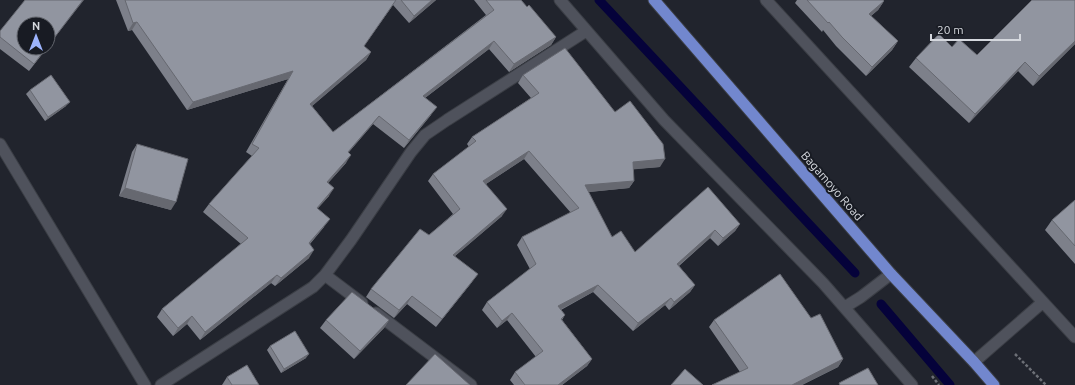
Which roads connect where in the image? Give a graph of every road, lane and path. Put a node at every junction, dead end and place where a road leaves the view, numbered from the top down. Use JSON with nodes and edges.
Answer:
{"nodes":[{"id":1,"x":560,"y":0,"type":"edge"},
{"id":2,"x":654,"y":0,"type":"edge"},
{"id":3,"x":766,"y":0,"type":"edge"},
{"id":4,"x":586,"y":31,"type":"junction"},
{"id":5,"x":0,"y":144,"type":"edge"},
{"id":6,"x":891,"y":274,"type":"junction"},
{"id":7,"x":325,"y":275,"type":"junction"},
{"id":8,"x":1044,"y":302,"type":"junction"},
{"id":9,"x":845,"y":307,"type":"junction"},
{"id":10,"x":1075,"y":337,"type":"edge"},
{"id":11,"x":1001,"y":339,"type":"junction"},
{"id":12,"x":974,"y":362,"type":"junction"},
{"id":13,"x":145,"y":385,"type":"edge"},
{"id":14,"x":161,"y":385,"type":"edge"},
{"id":15,"x":471,"y":385,"type":"edge"},
{"id":16,"x":912,"y":385,"type":"edge"},
{"id":17,"x":994,"y":385,"type":"edge"},
{"id":18,"x":1046,"y":385,"type":"edge"}],
"edges":[{"from":1,"to":4,"type":"street"},
{"from":2,"to":6,"type":"highway","name":"Bagamoyo Road"},
{"from":3,"to":8,"type":"street"},
{"from":4,"to":7,"type":"street"},
{"from":4,"to":9,"type":"street"},
{"from":5,"to":13,"type":"street"},
{"from":6,"to":9,"type":"street"},
{"from":6,"to":12,"type":"highway","name":"Bagamoyo Road"},
{"from":7,"to":14,"type":"street"},
{"from":7,"to":15,"type":"street"},
{"from":8,"to":10,"type":"street"},
{"from":8,"to":11,"type":"street"},
{"from":9,"to":16,"type":"street"},
{"from":11,"to":12,"type":"street"},
{"from":11,"to":18,"type":"path"},
{"from":12,"to":17,"type":"highway","name":"Bagamoyo Road"}]}
